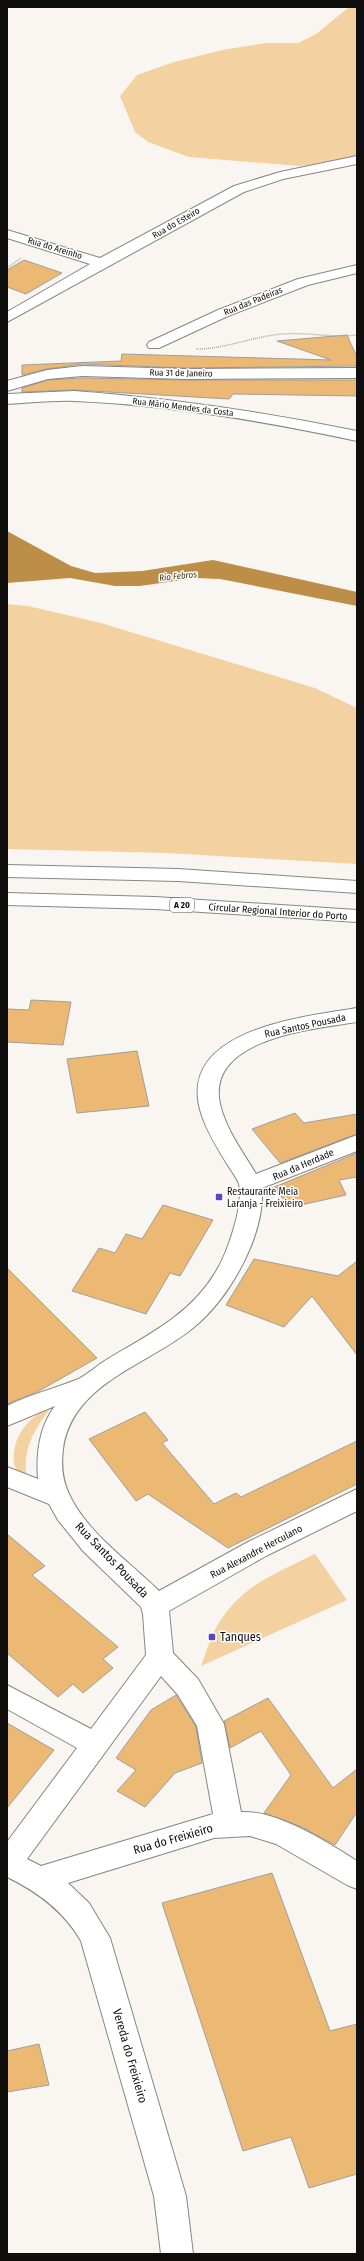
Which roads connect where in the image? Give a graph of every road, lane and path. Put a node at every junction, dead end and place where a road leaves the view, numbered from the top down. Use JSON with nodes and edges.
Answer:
{"nodes":[{"id":1,"x":357,"y":160,"type":"edge"},
{"id":2,"x":7,"y":234,"type":"edge"},
{"id":3,"x":102,"y":263,"type":"junction"},
{"id":4,"x":357,"y":269,"type":"edge"},
{"id":5,"x":7,"y":318,"type":"edge"},
{"id":6,"x":357,"y":335,"type":"edge"},
{"id":7,"x":154,"y":345,"type":"joint"},
{"id":8,"x":357,"y":373,"type":"edge"},
{"id":9,"x":7,"y":386,"type":"edge"},
{"id":10,"x":7,"y":399,"type":"edge"},
{"id":11,"x":357,"y":436,"type":"edge"},
{"id":12,"x":7,"y":871,"type":"edge"},
{"id":13,"x":357,"y":887,"type":"edge"},
{"id":14,"x":7,"y":899,"type":"edge"},
{"id":15,"x":357,"y":916,"type":"edge"},
{"id":16,"x":357,"y":1015,"type":"edge"},
{"id":17,"x":357,"y":1143,"type":"edge"},
{"id":18,"x":250,"y":1184,"type":"junction"},
{"id":19,"x":83,"y":1387,"type":"junction"},
{"id":20,"x":7,"y":1418,"type":"edge"},
{"id":21,"x":7,"y":1477,"type":"edge"},
{"id":22,"x":57,"y":1498,"type":"junction"},
{"id":23,"x":357,"y":1499,"type":"edge"},
{"id":24,"x":155,"y":1606,"type":"junction"},
{"id":25,"x":160,"y":1657,"type":"junction"},
{"id":26,"x":7,"y":1696,"type":"edge"},
{"id":27,"x":95,"y":1745,"type":"junction"},
{"id":28,"x":229,"y":1825,"type":"junction"},
{"id":29,"x":7,"y":1864,"type":"edge"},
{"id":30,"x":357,"y":1876,"type":"edge"},
{"id":31,"x":41,"y":1879,"type":"junction"},
{"id":32,"x":177,"y":2254,"type":"edge"}],
"edges":[{"from":1,"to":3,"type":"main road","name":"Rua do Esteiro"},
{"from":2,"to":3,"type":"main road","name":"Rua do Areinho"},
{"from":3,"to":5,"type":"main road","name":"Rua do Esteiro"},
{"from":4,"to":7,"type":"main road","name":"Rua das Padeiras"},
{"from":6,"to":7,"type":"path"},
{"from":8,"to":9,"type":"main road","name":"Rua 31 de Janeiro"},
{"from":10,"to":11,"type":"main road","name":"Rua Mário Mendes da Costa"},
{"from":12,"to":13,"type":"main road"},
{"from":14,"to":15,"type":"main road","name":"Circular Regional Interior do Porto","number":"A 20"},
{"from":16,"to":18,"type":"main road","name":"Rua Santos Pousada"},
{"from":17,"to":18,"type":"main road","name":"Rua da Herdade"},
{"from":18,"to":19,"type":"main road","name":"Rua Santos Pousada"},
{"from":19,"to":20,"type":"main road","name":"Rua Santos Pousada"},
{"from":19,"to":22,"type":"main road","name":"Rua Santos Pousada"},
{"from":21,"to":22,"type":"main road"},
{"from":22,"to":24,"type":"main road","name":"Rua Santos Pousada"},
{"from":23,"to":24,"type":"main road","name":"Rua Alexandre Herculano"},
{"from":24,"to":25,"type":"main road","name":"Rua Santos Pousada"},
{"from":25,"to":27,"type":"main road"},
{"from":25,"to":28,"type":"main road"},
{"from":26,"to":27,"type":"main road"},
{"from":27,"to":29,"type":"main road"},
{"from":28,"to":30,"type":"main road","name":"Rua do Freixieiro"},
{"from":28,"to":31,"type":"main road","name":"Rua do Freixieiro"},
{"from":29,"to":31,"type":"main road"},
{"from":31,"to":32,"type":"main road","name":"Vereda do Freixieiro"}]}
